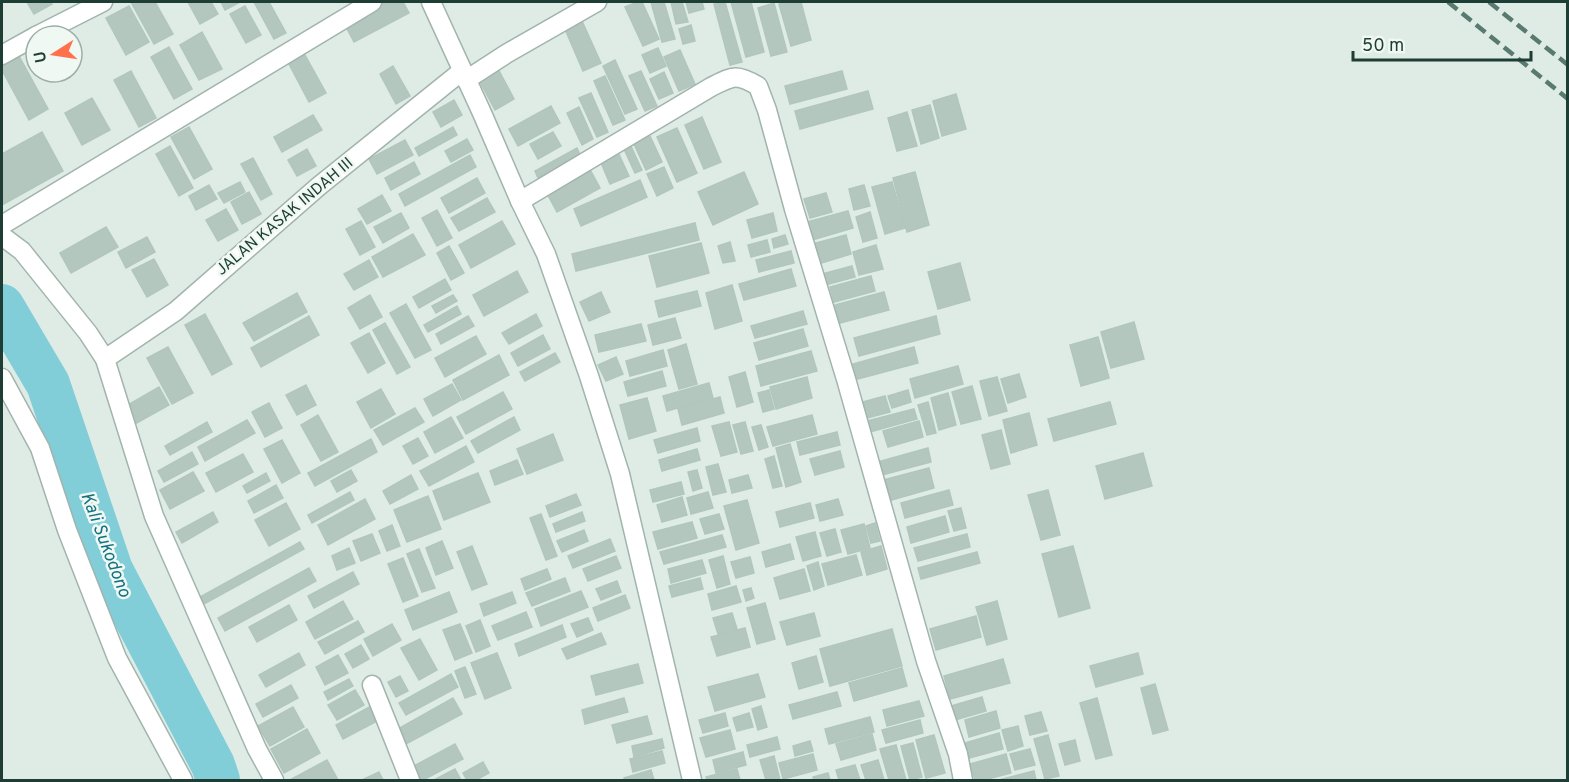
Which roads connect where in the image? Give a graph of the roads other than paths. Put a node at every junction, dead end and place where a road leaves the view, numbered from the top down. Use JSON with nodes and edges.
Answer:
{"nodes":[{"id":1,"x":103,"y":2,"type":"edge"},
{"id":2,"x":372,"y":2,"type":"edge"},
{"id":3,"x":431,"y":2,"type":"edge"},
{"id":4,"x":597,"y":2,"type":"edge"},
{"id":5,"x":60,"y":24,"type":"edge"},
{"id":6,"x":24,"y":43,"type":"edge"},
{"id":7,"x":2,"y":55,"type":"edge"},
{"id":8,"x":464,"y":75,"type":"junction"},
{"id":9,"x":520,"y":201,"type":"junction"},
{"id":10,"x":2,"y":225,"type":"edge"},
{"id":11,"x":2,"y":236,"type":"edge"},
{"id":12,"x":105,"y":359,"type":"junction"},
{"id":13,"x":2,"y":378,"type":"edge"},
{"id":14,"x":372,"y":685,"type":"dead end"},
{"id":15,"x":183,"y":780,"type":"edge"},
{"id":16,"x":274,"y":780,"type":"edge"},
{"id":17,"x":410,"y":780,"type":"edge"},
{"id":18,"x":692,"y":780,"type":"edge"},
{"id":19,"x":963,"y":780,"type":"edge"}],
"edges":[{"from":1,"to":5,"type":"street"},
{"from":2,"to":10,"type":"street"},
{"from":3,"to":8,"type":"street"},
{"from":4,"to":8,"type":"street","name":"JALAN KASAK INDAH III"},
{"from":6,"to":7,"type":"street"},
{"from":8,"to":9,"type":"street"},
{"from":8,"to":12,"type":"street","name":"JALAN KASAK INDAH III"},
{"from":9,"to":18,"type":"street"},
{"from":9,"to":19,"type":"street"},
{"from":11,"to":12,"type":"street"},
{"from":12,"to":16,"type":"street"},
{"from":13,"to":15,"type":"street"},
{"from":14,"to":17,"type":"street"}]}
